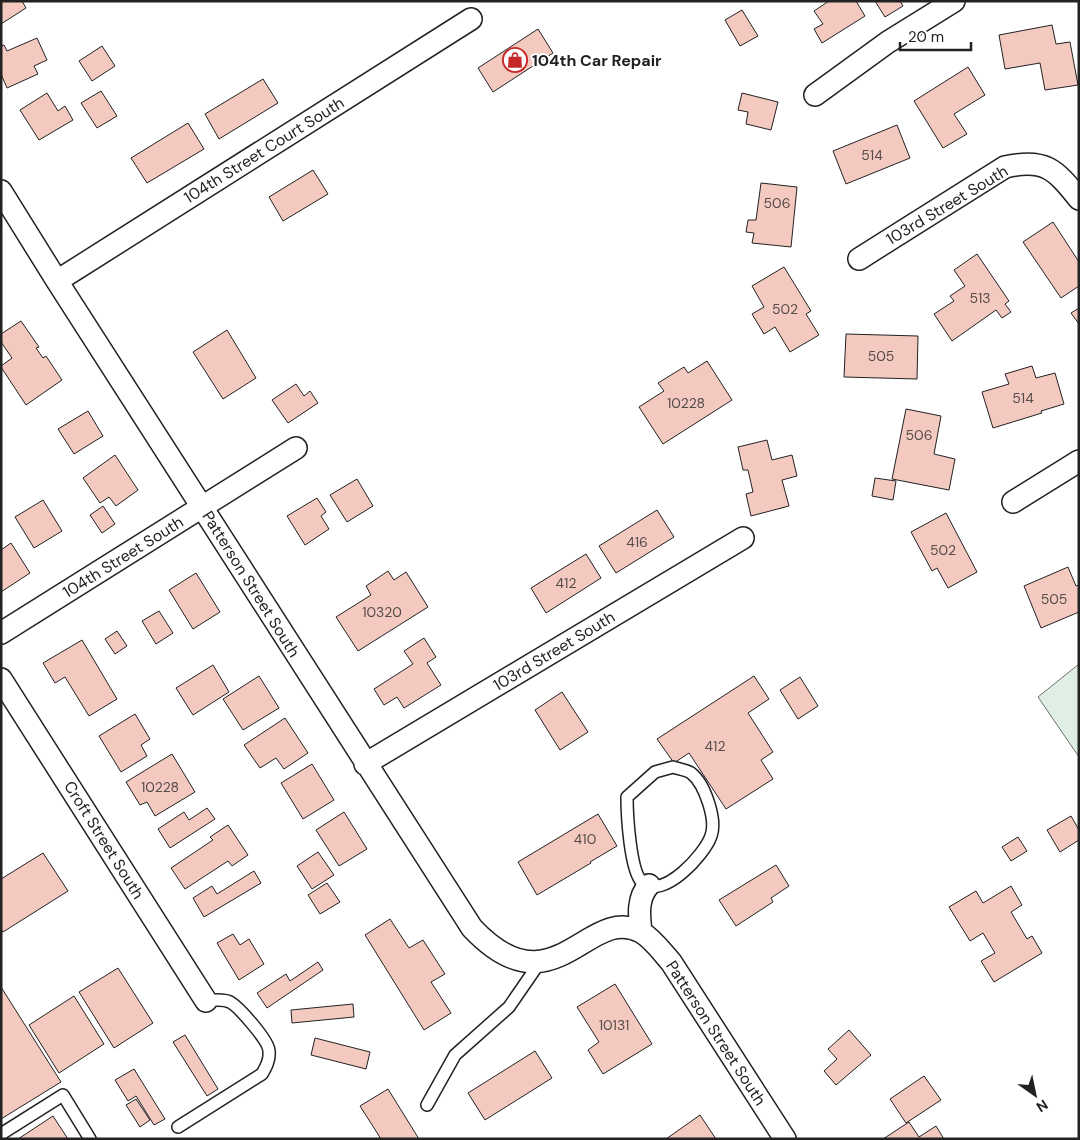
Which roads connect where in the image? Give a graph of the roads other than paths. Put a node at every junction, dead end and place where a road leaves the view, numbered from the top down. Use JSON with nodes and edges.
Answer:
{"nodes":[{"id":1,"x":954,"y":1,"type":"edge"},
{"id":2,"x":471,"y":19,"type":"dead end"},
{"id":3,"x":815,"y":95,"type":"dead end"},
{"id":4,"x":1,"y":191,"type":"edge"},
{"id":5,"x":1079,"y":199,"type":"edge"},
{"id":6,"x":859,"y":258,"type":"dead end"},
{"id":7,"x":57,"y":281,"type":"junction"},
{"id":8,"x":296,"y":448,"type":"dead end"},
{"id":9,"x":1079,"y":460,"type":"edge"},
{"id":10,"x":1013,"y":502,"type":"dead end"},
{"id":11,"x":203,"y":507,"type":"junction"},
{"id":12,"x":743,"y":538,"type":"dead end"},
{"id":13,"x":1,"y":633,"type":"edge"},
{"id":14,"x":1,"y":679,"type":"edge"},
{"id":15,"x":365,"y":764,"type":"junction"},
{"id":16,"x":650,"y":885,"type":"junction"},
{"id":17,"x":641,"y":932,"type":"junction"},
{"id":18,"x":540,"y":962,"type":"junction"},
{"id":19,"x":206,"y":1001,"type":"joint"},
{"id":20,"x":427,"y":1106,"type":"dead end"},
{"id":21,"x":178,"y":1127,"type":"dead end"},
{"id":22,"x":1,"y":1134,"type":"edge"},
{"id":23,"x":90,"y":1139,"type":"edge"},
{"id":24,"x":785,"y":1139,"type":"edge"}],
"edges":[{"from":1,"to":3,"type":"street"},
{"from":2,"to":7,"type":"street","name":"104th Street Court South"},
{"from":4,"to":7,"type":"street","name":"Patterson Street South"},
{"from":5,"to":6,"type":"street","name":"103rd Street South"},
{"from":7,"to":11,"type":"street","name":"Patterson Street South"},
{"from":8,"to":11,"type":"street","name":"104th Street South"},
{"from":9,"to":10,"type":"street"},
{"from":11,"to":13,"type":"street","name":"104th Street South"},
{"from":11,"to":15,"type":"street","name":"Patterson Street South"},
{"from":12,"to":15,"type":"street","name":"103rd Street South"},
{"from":14,"to":19,"type":"street","name":"Croft Street South"},
{"from":15,"to":18,"type":"street","name":"Patterson Street South"},
{"from":16,"to":16,"type":"lane"},
{"from":16,"to":17,"type":"street"},
{"from":17,"to":18,"type":"street"},
{"from":17,"to":24,"type":"street","name":"Patterson Street South"},
{"from":18,"to":20,"type":"lane"},
{"from":19,"to":21,"type":"lane"},
{"from":22,"to":23,"type":"lane"}]}
